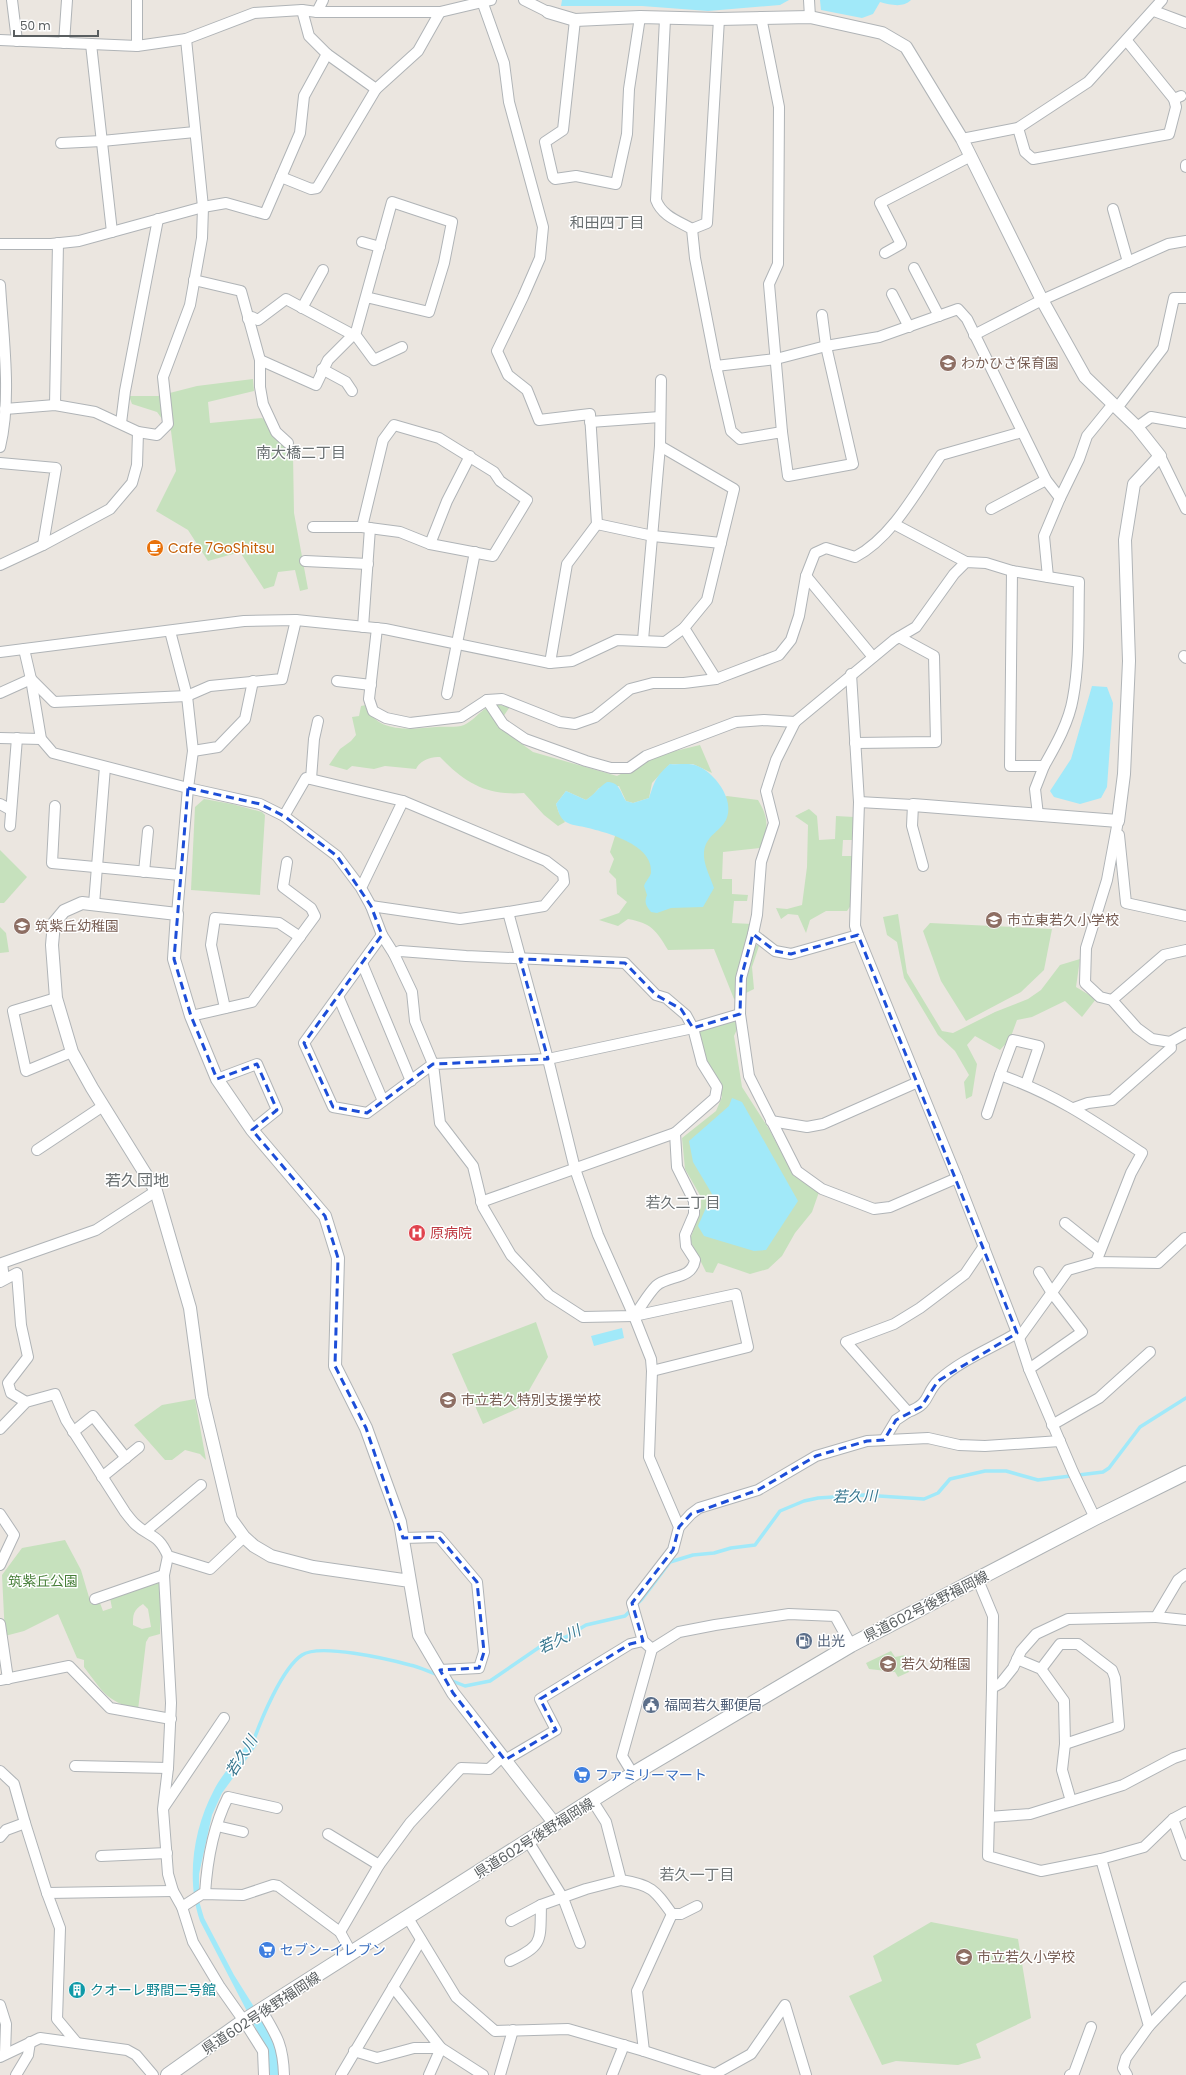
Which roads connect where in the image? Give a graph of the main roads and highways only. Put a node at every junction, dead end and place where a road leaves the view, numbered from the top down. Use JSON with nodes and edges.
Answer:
{"nodes":[{"id":1,"x":1186,"y":1473,"type":"edge"},
{"id":2,"x":168,"y":2075,"type":"edge"}],
"edges":[{"from":1,"to":2,"type":"main road","name":"県道602号後野福岡線"}]}
